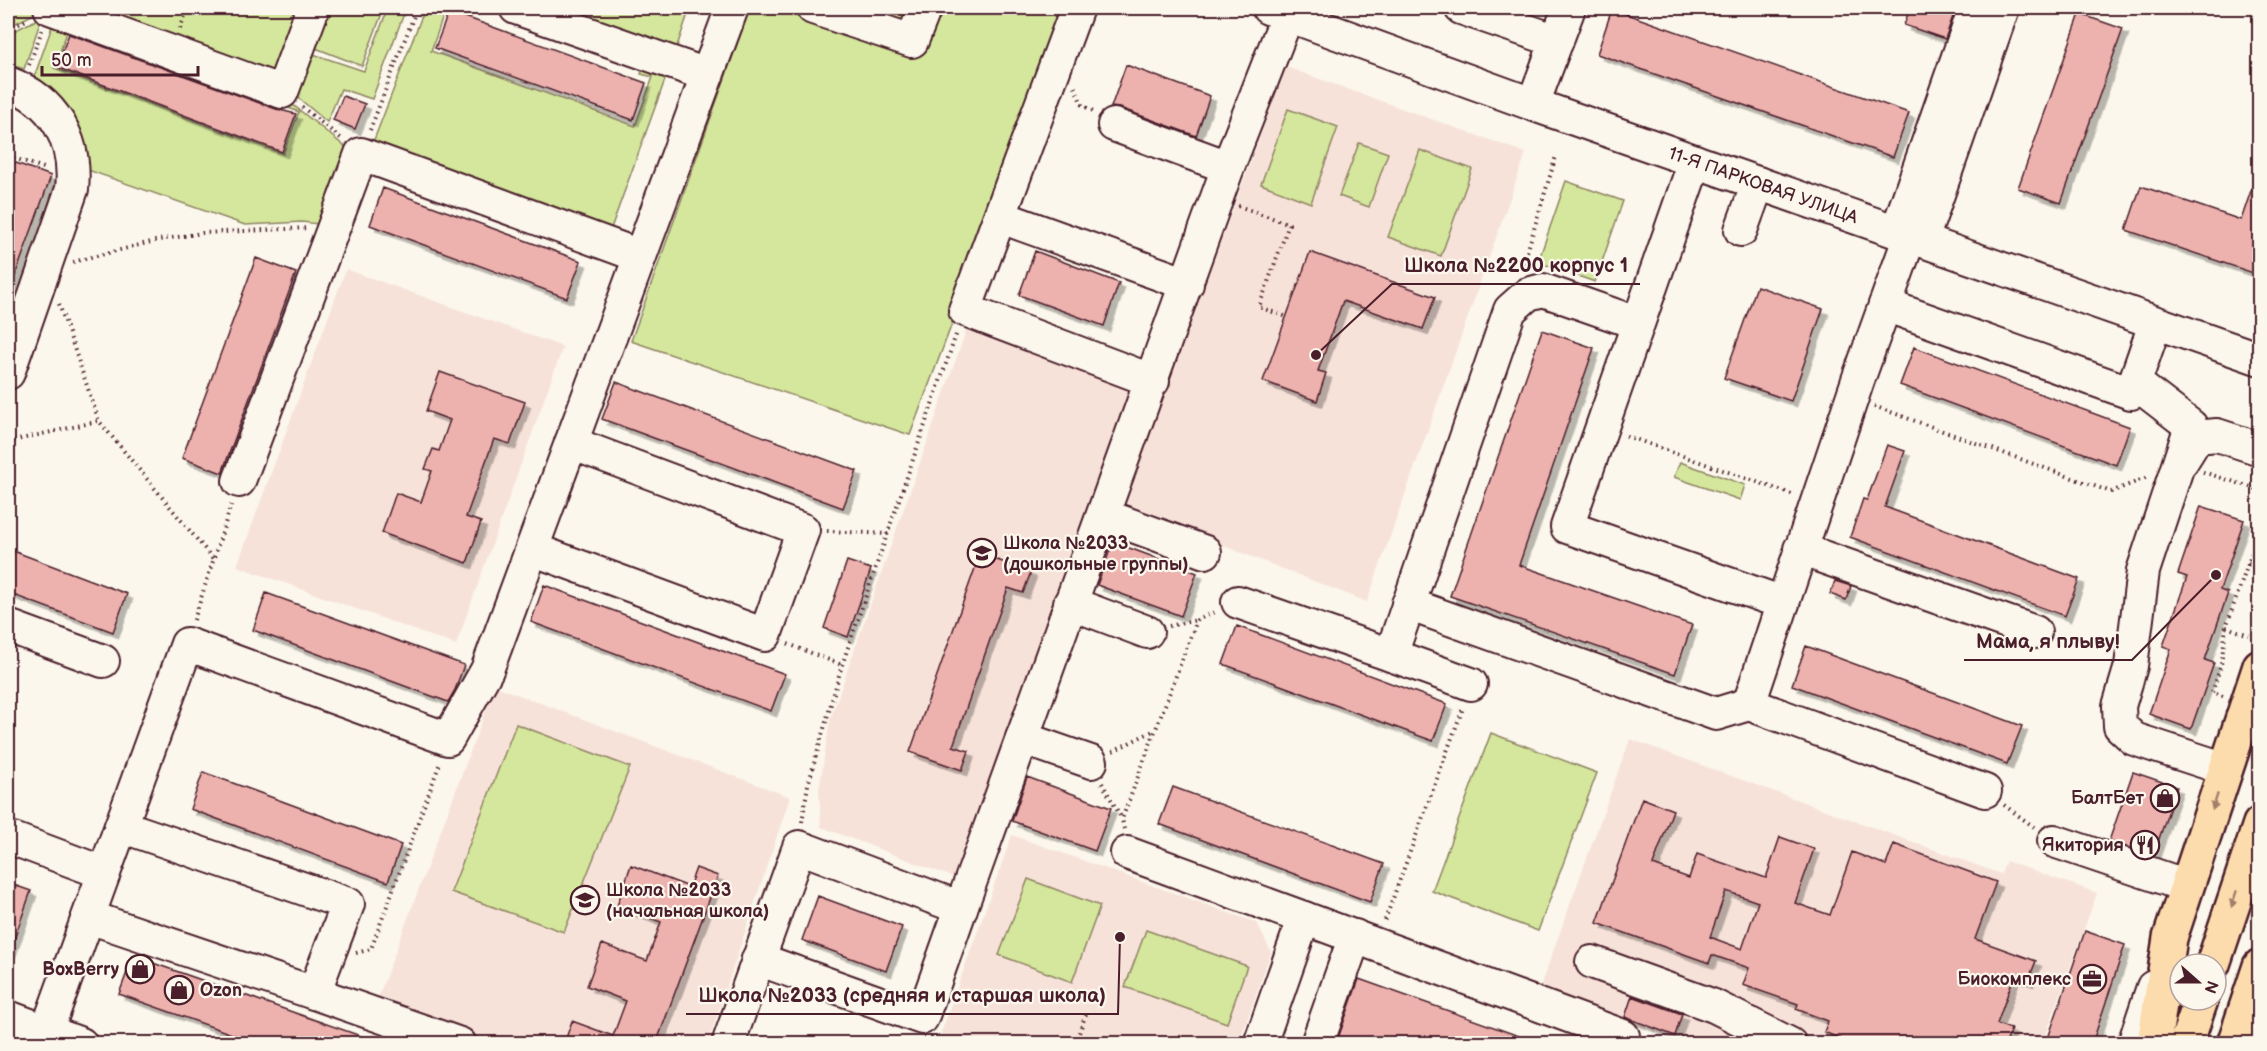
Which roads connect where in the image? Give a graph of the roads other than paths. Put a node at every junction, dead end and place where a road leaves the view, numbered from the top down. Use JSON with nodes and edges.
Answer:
{"nodes":[{"id":1,"x":50,"y":8,"type":"edge"},
{"id":2,"x":313,"y":8,"type":"edge"},
{"id":3,"x":516,"y":8,"type":"edge"},
{"id":4,"x":732,"y":8,"type":"edge"},
{"id":5,"x":813,"y":8,"type":"edge"},
{"id":6,"x":924,"y":8,"type":"edge"},
{"id":7,"x":1077,"y":8,"type":"edge"},
{"id":8,"x":1461,"y":8,"type":"edge"},
{"id":9,"x":1975,"y":8,"type":"edge"},
{"id":10,"x":2003,"y":8,"type":"edge"},
{"id":11,"x":1278,"y":11,"type":"edge"},
{"id":12,"x":1567,"y":20,"type":"edge"},
{"id":13,"x":707,"y":75,"type":"junction"},
{"id":14,"x":14,"y":86,"type":"edge"},
{"id":15,"x":1533,"y":104,"type":"junction"},
{"id":16,"x":1114,"y":125,"type":"road end"},
{"id":17,"x":1695,"y":161,"type":"junction"},
{"id":18,"x":1228,"y":167,"type":"junction"},
{"id":19,"x":1758,"y":183,"type":"junction"},
{"id":20,"x":1001,"y":217,"type":"junction"},
{"id":21,"x":1741,"y":230,"type":"dead end"},
{"id":22,"x":1910,"y":236,"type":"junction"},
{"id":23,"x":640,"y":255,"type":"junction"},
{"id":24,"x":1188,"y":284,"type":"junction"},
{"id":25,"x":1885,"y":305,"type":"junction"},
{"id":26,"x":1637,"y":323,"type":"junction"},
{"id":27,"x":2155,"y":324,"type":"junction"},
{"id":28,"x":2259,"y":359,"type":"edge"},
{"id":29,"x":8,"y":373,"type":"edge"},
{"id":30,"x":1153,"y":381,"type":"junction"},
{"id":31,"x":2134,"y":382,"type":"junction"},
{"id":32,"x":571,"y":443,"type":"junction"},
{"id":33,"x":2259,"y":449,"type":"edge"},
{"id":34,"x":2180,"y":465,"type":"junction"},
{"id":35,"x":239,"y":481,"type":"road end"},
{"id":36,"x":1103,"y":515,"type":"junction"},
{"id":37,"x":532,"y":549,"type":"junction"},
{"id":38,"x":1800,"y":549,"type":"junction"},
{"id":39,"x":1205,"y":552,"type":"dead end"},
{"id":40,"x":1238,"y":602,"type":"road end"},
{"id":41,"x":1070,"y":603,"type":"junction"},
{"id":42,"x":1783,"y":603,"type":"junction"},
{"id":43,"x":1408,"y":604,"type":"junction"},
{"id":44,"x":8,"y":626,"type":"edge"},
{"id":45,"x":1147,"y":632,"type":"dead end"},
{"id":46,"x":2035,"y":632,"type":"dead end"},
{"id":47,"x":1391,"y":655,"type":"junction"},
{"id":48,"x":103,"y":661,"type":"dead end"},
{"id":49,"x":2259,"y":666,"type":"edge"},
{"id":50,"x":1471,"y":684,"type":"road end"},
{"id":51,"x":1749,"y":704,"type":"junction"},
{"id":52,"x":1022,"y":738,"type":"junction"},
{"id":53,"x":1091,"y":762,"type":"road end"},
{"id":54,"x":2226,"y":769,"type":"junction"},
{"id":55,"x":1985,"y":791,"type":"road end"},
{"id":56,"x":2259,"y":824,"type":"edge"},
{"id":57,"x":121,"y":826,"type":"junction"},
{"id":58,"x":8,"y":837,"type":"edge"},
{"id":59,"x":2054,"y":842,"type":"road end"},
{"id":60,"x":1127,"y":853,"type":"road end"},
{"id":61,"x":104,"y":873,"type":"junction"},
{"id":62,"x":2187,"y":886,"type":"junction"},
{"id":63,"x":961,"y":908,"type":"junction"},
{"id":64,"x":88,"y":917,"type":"junction"},
{"id":65,"x":1304,"y":918,"type":"junction"},
{"id":66,"x":2170,"y":938,"type":"junction"},
{"id":67,"x":1366,"y":940,"type":"junction"},
{"id":68,"x":2217,"y":952,"type":"edge"},
{"id":69,"x":758,"y":959,"type":"junction"},
{"id":70,"x":1592,"y":962,"type":"dead end"},
{"id":71,"x":2259,"y":966,"type":"edge"},
{"id":72,"x":314,"y":993,"type":"junction"},
{"id":73,"x":2196,"y":1012,"type":"edge"},
{"id":74,"x":32,"y":1033,"type":"edge"},
{"id":75,"x":81,"y":1044,"type":"edge"},
{"id":76,"x":460,"y":1044,"type":"edge"},
{"id":77,"x":728,"y":1044,"type":"edge"},
{"id":78,"x":1260,"y":1044,"type":"edge"},
{"id":79,"x":1317,"y":1044,"type":"edge"},
{"id":80,"x":1620,"y":1044,"type":"edge"},
{"id":81,"x":1790,"y":1044,"type":"edge"},
{"id":82,"x":2134,"y":1044,"type":"edge"},
{"id":83,"x":2154,"y":1044,"type":"edge"},
{"id":84,"x":2186,"y":1044,"type":"edge"},
{"id":85,"x":2234,"y":1044,"type":"edge"}],
"edges":[{"from":1,"to":2,"type":"street"},
{"from":3,"to":13,"type":"street"},
{"from":4,"to":13,"type":"street"},
{"from":5,"to":6,"type":"street"},
{"from":7,"to":20,"type":"street"},
{"from":8,"to":12,"type":"street"},
{"from":9,"to":22,"type":"street"},
{"from":10,"to":22,"type":"street"},
{"from":11,"to":15,"type":"street","name":"11-Я ПАРКОВАЯ УЛИЦА"},
{"from":11,"to":18,"type":"street"},
{"from":12,"to":15,"type":"street"},
{"from":13,"to":23,"type":"street"},
{"from":14,"to":29,"type":"street"},
{"from":15,"to":17,"type":"street","name":"11-Я ПАРКОВАЯ УЛИЦА"},
{"from":16,"to":18,"type":"street"},
{"from":17,"to":19,"type":"street","name":"11-Я ПАРКОВАЯ УЛИЦА"},
{"from":17,"to":26,"type":"street"},
{"from":18,"to":24,"type":"street"},
{"from":19,"to":21,"type":"street"},
{"from":19,"to":22,"type":"street","name":"11-Я ПАРКОВАЯ УЛИЦА"},
{"from":20,"to":24,"type":"street"},
{"from":20,"to":30,"type":"street"},
{"from":22,"to":25,"type":"street"},
{"from":22,"to":27,"type":"street","name":"11-Я ПАРКОВАЯ УЛИЦА"},
{"from":23,"to":32,"type":"street"},
{"from":23,"to":35,"type":"street"},
{"from":24,"to":30,"type":"street"},
{"from":25,"to":31,"type":"street"},
{"from":25,"to":38,"type":"street"},
{"from":26,"to":42,"type":"street"},
{"from":26,"to":43,"type":"street"},
{"from":27,"to":28,"type":"street","name":"11-Я ПАРКОВАЯ УЛИЦА"},
{"from":27,"to":31,"type":"street"},
{"from":30,"to":36,"type":"street"},
{"from":31,"to":34,"type":"street"},
{"from":32,"to":37,"type":"street"},
{"from":32,"to":37,"type":"street"},
{"from":33,"to":34,"type":"street"},
{"from":34,"to":54,"type":"street"},
{"from":36,"to":39,"type":"street"},
{"from":36,"to":41,"type":"street"},
{"from":37,"to":57,"type":"street"},
{"from":38,"to":42,"type":"street"},
{"from":38,"to":46,"type":"street"},
{"from":40,"to":47,"type":"street"},
{"from":41,"to":45,"type":"street"},
{"from":41,"to":52,"type":"street"},
{"from":42,"to":51,"type":"street"},
{"from":43,"to":47,"type":"street"},
{"from":43,"to":51,"type":"street"},
{"from":44,"to":48,"type":"street"},
{"from":47,"to":50,"type":"street"},
{"from":49,"to":54,"type":"main road"},
{"from":51,"to":55,"type":"street"},
{"from":52,"to":53,"type":"street"},
{"from":52,"to":63,"type":"street"},
{"from":54,"to":62,"type":"main road","one_way":true},
{"from":56,"to":68,"type":"main road","one_way":true},
{"from":57,"to":61,"type":"street"},
{"from":57,"to":72,"type":"street"},
{"from":58,"to":61,"type":"street"},
{"from":59,"to":62,"type":"street"},
{"from":60,"to":65,"type":"street"},
{"from":61,"to":64,"type":"street"},
{"from":62,"to":66,"type":"main road"},
{"from":63,"to":69,"type":"street"},
{"from":63,"to":69,"type":"street"},
{"from":64,"to":72,"type":"street"},
{"from":64,"to":74,"type":"street"},
{"from":65,"to":67,"type":"street"},
{"from":65,"to":78,"type":"street"},
{"from":66,"to":82,"type":"street"},
{"from":66,"to":83,"type":"main road"},
{"from":67,"to":79,"type":"street"},
{"from":67,"to":80,"type":"street"},
{"from":69,"to":77,"type":"street"},
{"from":70,"to":81,"type":"street"},
{"from":71,"to":85,"type":"main road"},
{"from":72,"to":76,"type":"street"},
{"from":73,"to":84,"type":"main road"},
{"from":74,"to":75,"type":"street"}]}
